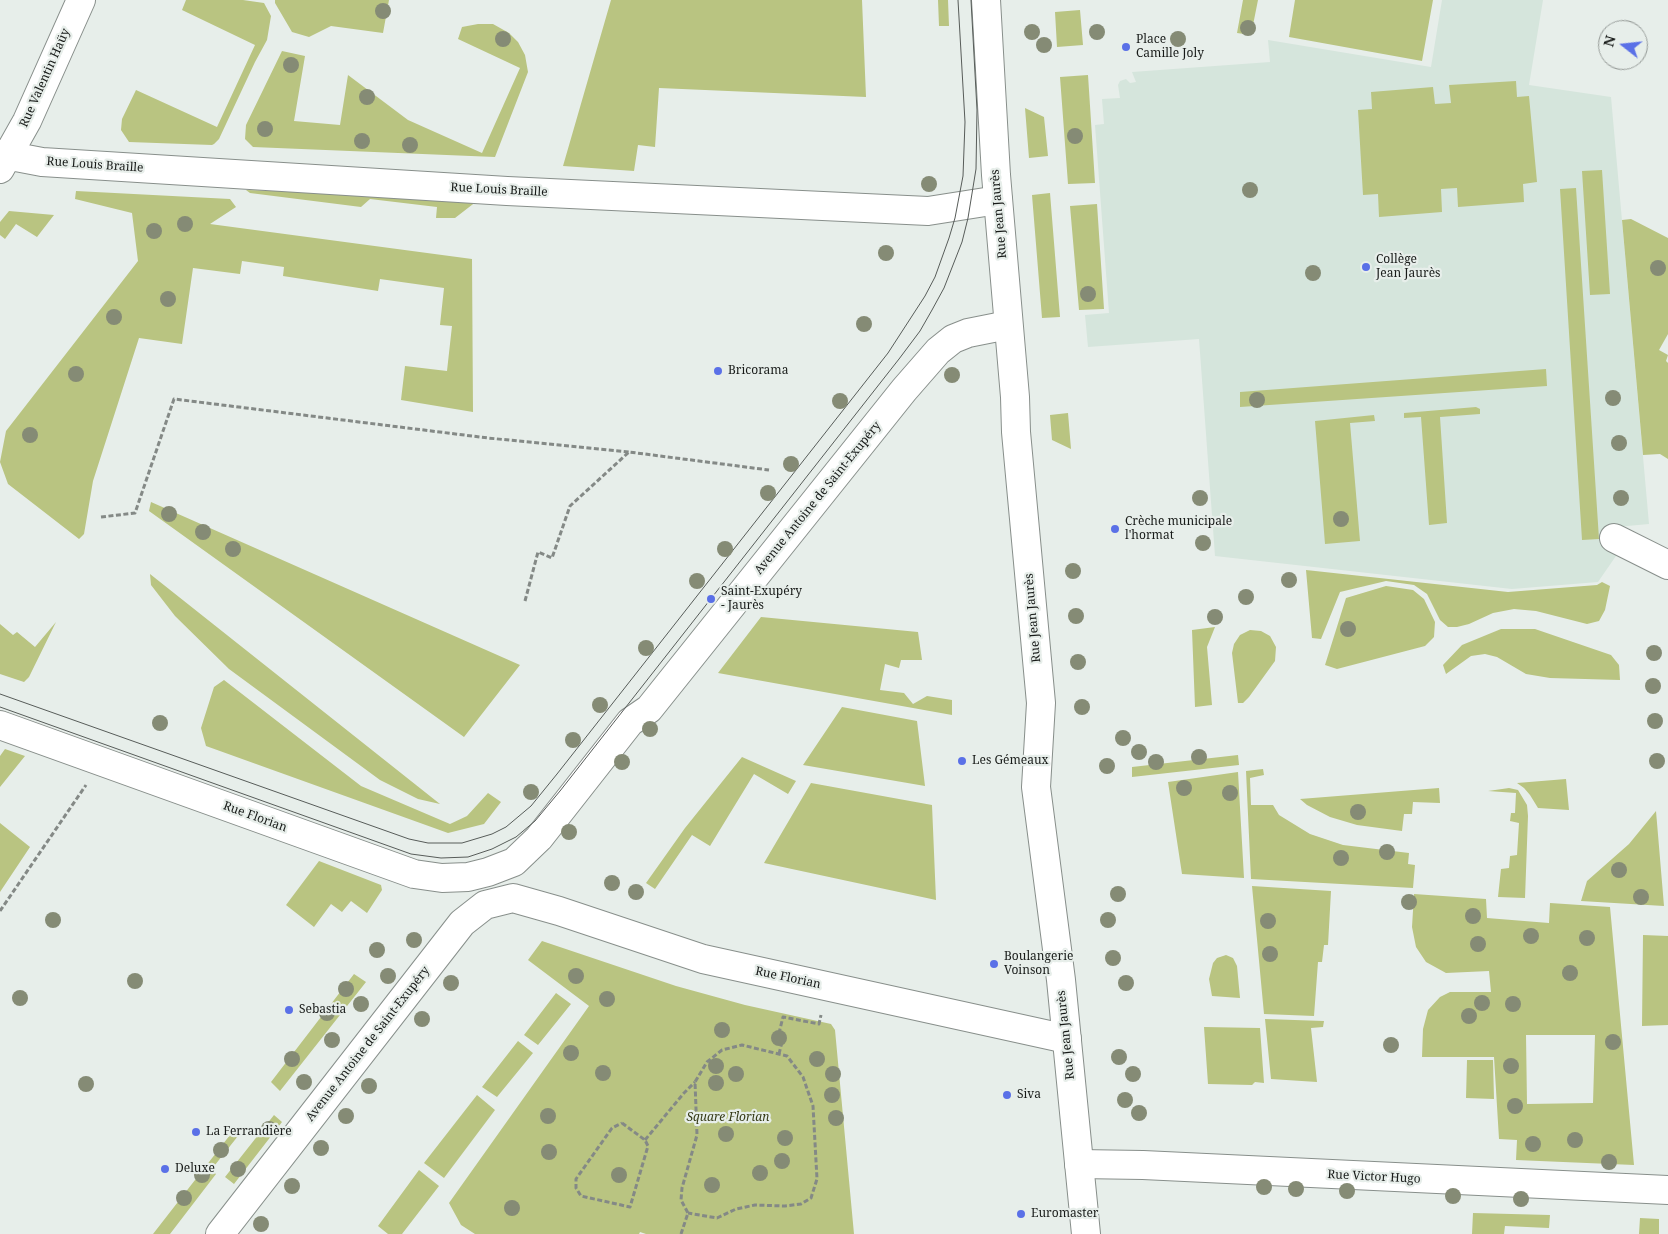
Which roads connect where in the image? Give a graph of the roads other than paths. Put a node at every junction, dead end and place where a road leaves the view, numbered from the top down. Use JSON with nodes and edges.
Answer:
{"nodes":[{"id":1,"x":81,"y":0,"type":"edge"},
{"id":2,"x":986,"y":0,"type":"edge"},
{"id":3,"x":3,"y":159,"type":"edge"},
{"id":4,"x":998,"y":200,"type":"junction"},
{"id":5,"x":1008,"y":326,"type":"junction"},
{"id":6,"x":1614,"y":538,"type":"dead end"},
{"id":7,"x":1668,"y":565,"type":"edge"},
{"id":8,"x":0,"y":725,"type":"edge"},
{"id":9,"x":514,"y":862,"type":"joint"},
{"id":10,"x":513,"y":898,"type":"joint"},
{"id":11,"x":1067,"y":1039,"type":"junction"},
{"id":12,"x":1079,"y":1164,"type":"junction"},
{"id":13,"x":1668,"y":1190,"type":"edge"},
{"id":14,"x":220,"y":1234,"type":"edge"},
{"id":15,"x":1086,"y":1234,"type":"edge"}],
"edges":[{"from":1,"to":3,"type":"street","name":"Rue Valentin Haüy"},
{"from":2,"to":4,"type":"street","name":"Rue Jean Jaurès"},
{"from":3,"to":4,"type":"street","name":"Rue Louis Braille"},
{"from":4,"to":5,"type":"street","name":"Rue Jean Jaurès"},
{"from":5,"to":9,"type":"street","name":"Avenue Antoine de Saint-Exupéry"},
{"from":5,"to":11,"type":"street","name":"Rue Jean Jaurès"},
{"from":6,"to":7,"type":"street"},
{"from":8,"to":9,"type":"street","name":"Rue Florian"},
{"from":10,"to":11,"type":"street","name":"Rue Florian"},
{"from":10,"to":14,"type":"street","name":"Avenue Antoine de Saint-Exupéry"},
{"from":11,"to":12,"type":"street","name":"Rue Jean Jaurès"},
{"from":12,"to":13,"type":"street","name":"Rue Victor Hugo"},
{"from":12,"to":15,"type":"street","name":"Rue Jean Jaurès"}]}
